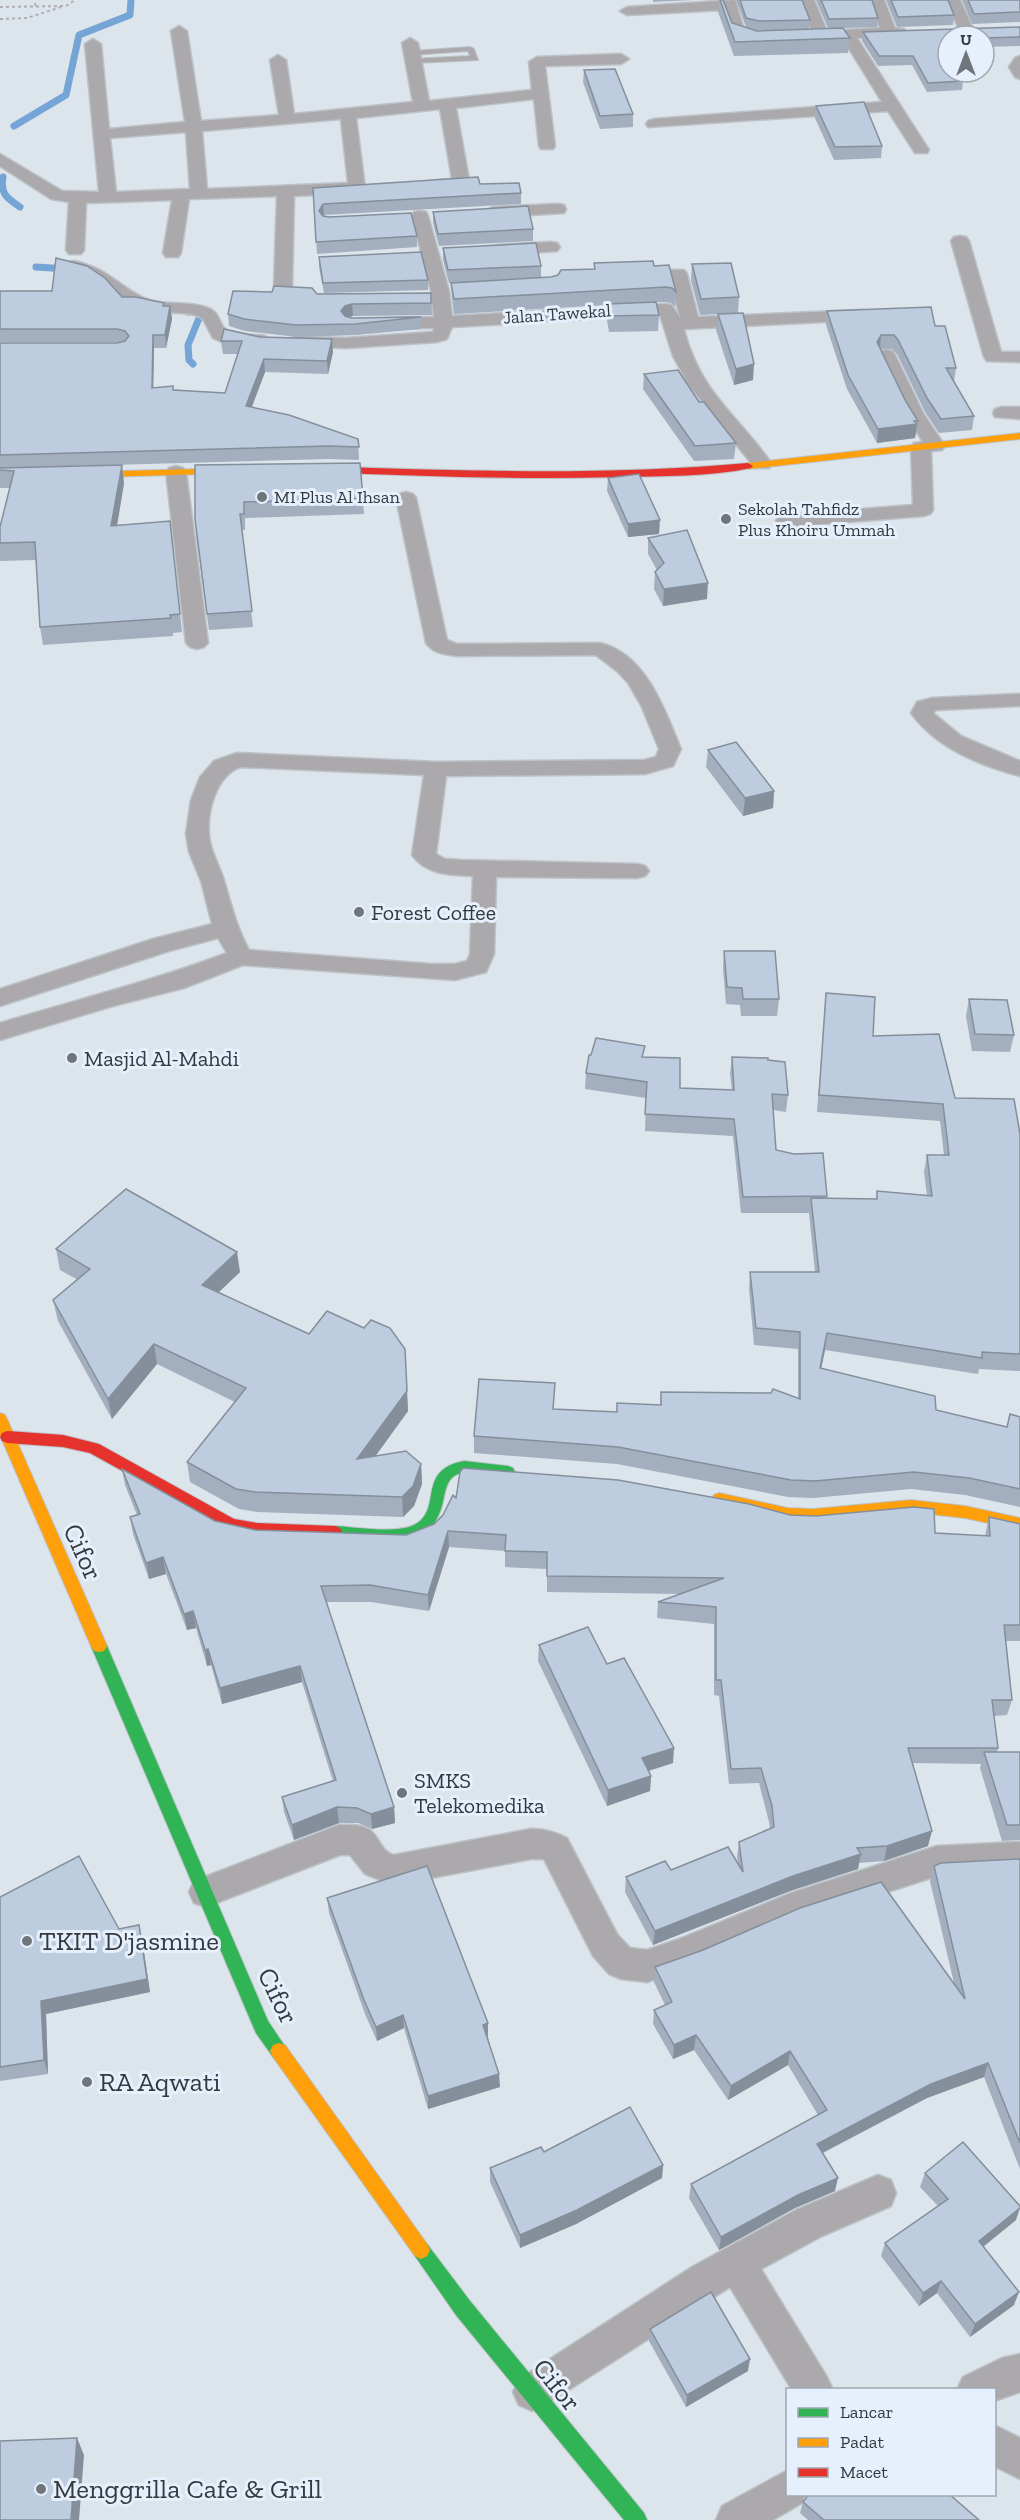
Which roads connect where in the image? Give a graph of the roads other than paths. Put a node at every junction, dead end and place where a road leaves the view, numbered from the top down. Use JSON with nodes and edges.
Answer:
{"nodes":[{"id":1,"x":807,"y":0,"type":"edge"},
{"id":2,"x":877,"y":0,"type":"edge"},
{"id":3,"x":953,"y":0,"type":"edge"},
{"id":4,"x":729,"y":3,"type":"edge"},
{"id":5,"x":627,"y":11,"type":"dead end"},
{"id":6,"x":968,"y":24,"type":"edge"},
{"id":7,"x":179,"y":31,"type":"dead end"},
{"id":8,"x":910,"y":31,"type":"edge"},
{"id":9,"x":889,"y":32,"type":"junction"},
{"id":10,"x":847,"y":34,"type":"junction"},
{"id":11,"x":821,"y":36,"type":"junction"},
{"id":12,"x":778,"y":37,"type":"edge"},
{"id":13,"x":800,"y":37,"type":"edge"},
{"id":14,"x":93,"y":44,"type":"dead end"},
{"id":15,"x":532,"y":45,"type":"dead end"},
{"id":16,"x":412,"y":52,"type":"junction"},
{"id":17,"x":621,"y":59,"type":"dead end"},
{"id":18,"x":278,"y":60,"type":"dead end"},
{"id":19,"x":537,"y":62,"type":"junction"},
{"id":20,"x":1020,"y":62,"type":"edge"},
{"id":21,"x":1020,"y":74,"type":"edge"},
{"id":22,"x":540,"y":94,"type":"junction"},
{"id":23,"x":447,"y":104,"type":"junction"},
{"id":24,"x":422,"y":106,"type":"junction"},
{"id":25,"x":892,"y":106,"type":"junction"},
{"id":26,"x":348,"y":114,"type":"junction"},
{"id":27,"x":287,"y":118,"type":"junction"},
{"id":28,"x":654,"y":124,"type":"dead end"},
{"id":29,"x":194,"y":127,"type":"junction"},
{"id":30,"x":102,"y":134,"type":"junction"},
{"id":31,"x":547,"y":146,"type":"dead end"},
{"id":32,"x":921,"y":150,"type":"dead end"},
{"id":33,"x":0,"y":159,"type":"edge"},
{"id":34,"x":412,"y":187,"type":"edge"},
{"id":35,"x":286,"y":191,"type":"junction"},
{"id":36,"x":190,"y":194,"type":"junction"},
{"id":37,"x":108,"y":197,"type":"junction"},
{"id":38,"x":78,"y":198,"type":"junction"},
{"id":39,"x":558,"y":209,"type":"dead end"},
{"id":40,"x":478,"y":213,"type":"edge"},
{"id":41,"x":398,"y":217,"type":"edge"},
{"id":42,"x":960,"y":241,"type":"dead end"},
{"id":43,"x":551,"y":247,"type":"dead end"},
{"id":44,"x":484,"y":251,"type":"edge"},
{"id":45,"x":172,"y":253,"type":"dead end"},
{"id":46,"x":451,"y":253,"type":"edge"},
{"id":47,"x":423,"y":254,"type":"junction"},
{"id":48,"x":678,"y":274,"type":"dead end"},
{"id":49,"x":283,"y":288,"type":"edge"},
{"id":50,"x":462,"y":290,"type":"edge"},
{"id":51,"x":441,"y":294,"type":"junction"},
{"id":52,"x":418,"y":297,"type":"edge"},
{"id":53,"x":885,"y":314,"type":"edge"},
{"id":54,"x":365,"y":322,"type":"edge"},
{"id":55,"x":444,"y":322,"type":"junction"},
{"id":56,"x":681,"y":324,"type":"junction"},
{"id":57,"x":886,"y":355,"type":"edge"},
{"id":58,"x":1020,"y":357,"type":"edge"},
{"id":59,"x":1020,"y":436,"type":"edge"},
{"id":60,"x":928,"y":446,"type":"junction"},
{"id":61,"x":762,"y":464,"type":"junction"},
{"id":62,"x":305,"y":469,"type":"edge"},
{"id":63,"x":246,"y":471,"type":"edge"},
{"id":64,"x":176,"y":472,"type":"junction"},
{"id":65,"x":0,"y":477,"type":"edge"},
{"id":66,"x":406,"y":498,"type":"dead end"},
{"id":67,"x":786,"y":521,"type":"dead end"},
{"id":68,"x":197,"y":643,"type":"dead end"},
{"id":69,"x":1020,"y":700,"type":"edge"},
{"id":70,"x":436,"y":769,"type":"junction"},
{"id":71,"x":1020,"y":769,"type":"edge"},
{"id":72,"x":485,"y":869,"type":"junction"},
{"id":73,"x":637,"y":871,"type":"dead end"},
{"id":74,"x":225,"y":928,"type":"junction"},
{"id":75,"x":241,"y":957,"type":"junction"},
{"id":76,"x":0,"y":998,"type":"edge"},
{"id":77,"x":0,"y":1032,"type":"edge"},
{"id":78,"x":0,"y":1419,"type":"edge"},
{"id":79,"x":7,"y":1437,"type":"junction"},
{"id":80,"x":527,"y":1473,"type":"edge"},
{"id":81,"x":704,"y":1496,"type":"edge"},
{"id":82,"x":1020,"y":1524,"type":"edge"},
{"id":83,"x":1020,"y":1857,"type":"edge"},
{"id":84,"x":206,"y":1892,"type":"junction"},
{"id":85,"x":878,"y":2193,"type":"dead end"},
{"id":86,"x":736,"y":2263,"type":"junction"},
{"id":87,"x":1020,"y":2373,"type":"edge"},
{"id":88,"x":813,"y":2388,"type":"edge"},
{"id":89,"x":980,"y":2388,"type":"edge"},
{"id":90,"x":532,"y":2392,"type":"junction"},
{"id":91,"x":996,"y":2445,"type":"edge"},
{"id":92,"x":1020,"y":2460,"type":"edge"},
{"id":93,"x":786,"y":2490,"type":"edge"},
{"id":94,"x":637,"y":2520,"type":"edge"},
{"id":95,"x":736,"y":2520,"type":"edge"}],
"edges":[{"from":1,"to":11,"type":"street"},
{"from":2,"to":9,"type":"street"},
{"from":3,"to":6,"type":"street"},
{"from":4,"to":5,"type":"street"},
{"from":4,"to":12,"type":"street"},
{"from":7,"to":29,"type":"street"},
{"from":8,"to":9,"type":"street"},
{"from":9,"to":10,"type":"street"},
{"from":10,"to":11,"type":"street"},
{"from":10,"to":25,"type":"street"},
{"from":11,"to":13,"type":"street"},
{"from":14,"to":30,"type":"street"},
{"from":15,"to":19,"type":"street"},
{"from":16,"to":16,"type":"lane"},
{"from":16,"to":24,"type":"street"},
{"from":17,"to":19,"type":"street"},
{"from":18,"to":27,"type":"street"},
{"from":19,"to":22,"type":"street"},
{"from":20,"to":21,"type":"street"},
{"from":22,"to":23,"type":"street"},
{"from":22,"to":31,"type":"street"},
{"from":23,"to":24,"type":"street"},
{"from":23,"to":34,"type":"street"},
{"from":24,"to":26,"type":"street"},
{"from":25,"to":28,"type":"street"},
{"from":25,"to":32,"type":"street"},
{"from":26,"to":27,"type":"street"},
{"from":26,"to":35,"type":"street"},
{"from":27,"to":29,"type":"street"},
{"from":29,"to":30,"type":"street"},
{"from":29,"to":36,"type":"street"},
{"from":30,"to":37,"type":"street"},
{"from":33,"to":38,"type":"street"},
{"from":35,"to":36,"type":"street"},
{"from":35,"to":49,"type":"street"},
{"from":36,"to":37,"type":"street"},
{"from":36,"to":45,"type":"street"},
{"from":37,"to":38,"type":"street"},
{"from":38,"to":55,"type":"street"},
{"from":39,"to":40,"type":"street"},
{"from":41,"to":47,"type":"street"},
{"from":42,"to":58,"type":"street"},
{"from":43,"to":44,"type":"street"},
{"from":46,"to":47,"type":"street"},
{"from":47,"to":51,"type":"street"},
{"from":48,"to":56,"type":"street"},
{"from":50,"to":51,"type":"street"},
{"from":51,"to":52,"type":"street"},
{"from":51,"to":55,"type":"street"},
{"from":53,"to":56,"type":"street"},
{"from":54,"to":55,"type":"street"},
{"from":55,"to":56,"type":"street","name":"Jalan Tawekal"},
{"from":56,"to":61,"type":"street"},
{"from":57,"to":60,"type":"street"},
{"from":59,"to":60,"type":"street"},
{"from":60,"to":61,"type":"street"},
{"from":60,"to":67,"type":"street"},
{"from":61,"to":62,"type":"street"},
{"from":63,"to":64,"type":"street"},
{"from":64,"to":65,"type":"street"},
{"from":64,"to":68,"type":"street"},
{"from":66,"to":70,"type":"street"},
{"from":69,"to":71,"type":"street"},
{"from":70,"to":72,"type":"street"},
{"from":70,"to":74,"type":"street"},
{"from":72,"to":73,"type":"street"},
{"from":72,"to":75,"type":"street"},
{"from":74,"to":75,"type":"street"},
{"from":74,"to":76,"type":"street"},
{"from":75,"to":77,"type":"street"},
{"from":78,"to":79,"type":"street","name":"Cifor"},
{"from":79,"to":80,"type":"street"},
{"from":79,"to":84,"type":"street","name":"Cifor"},
{"from":81,"to":82,"type":"street"},
{"from":83,"to":84,"type":"street"},
{"from":84,"to":90,"type":"street","name":"Cifor"},
{"from":85,"to":86,"type":"street"},
{"from":86,"to":88,"type":"street"},
{"from":86,"to":90,"type":"street"},
{"from":87,"to":89,"type":"street"},
{"from":90,"to":94,"type":"street","name":"Cifor"},
{"from":91,"to":92,"type":"street"},
{"from":93,"to":95,"type":"street"}]}
